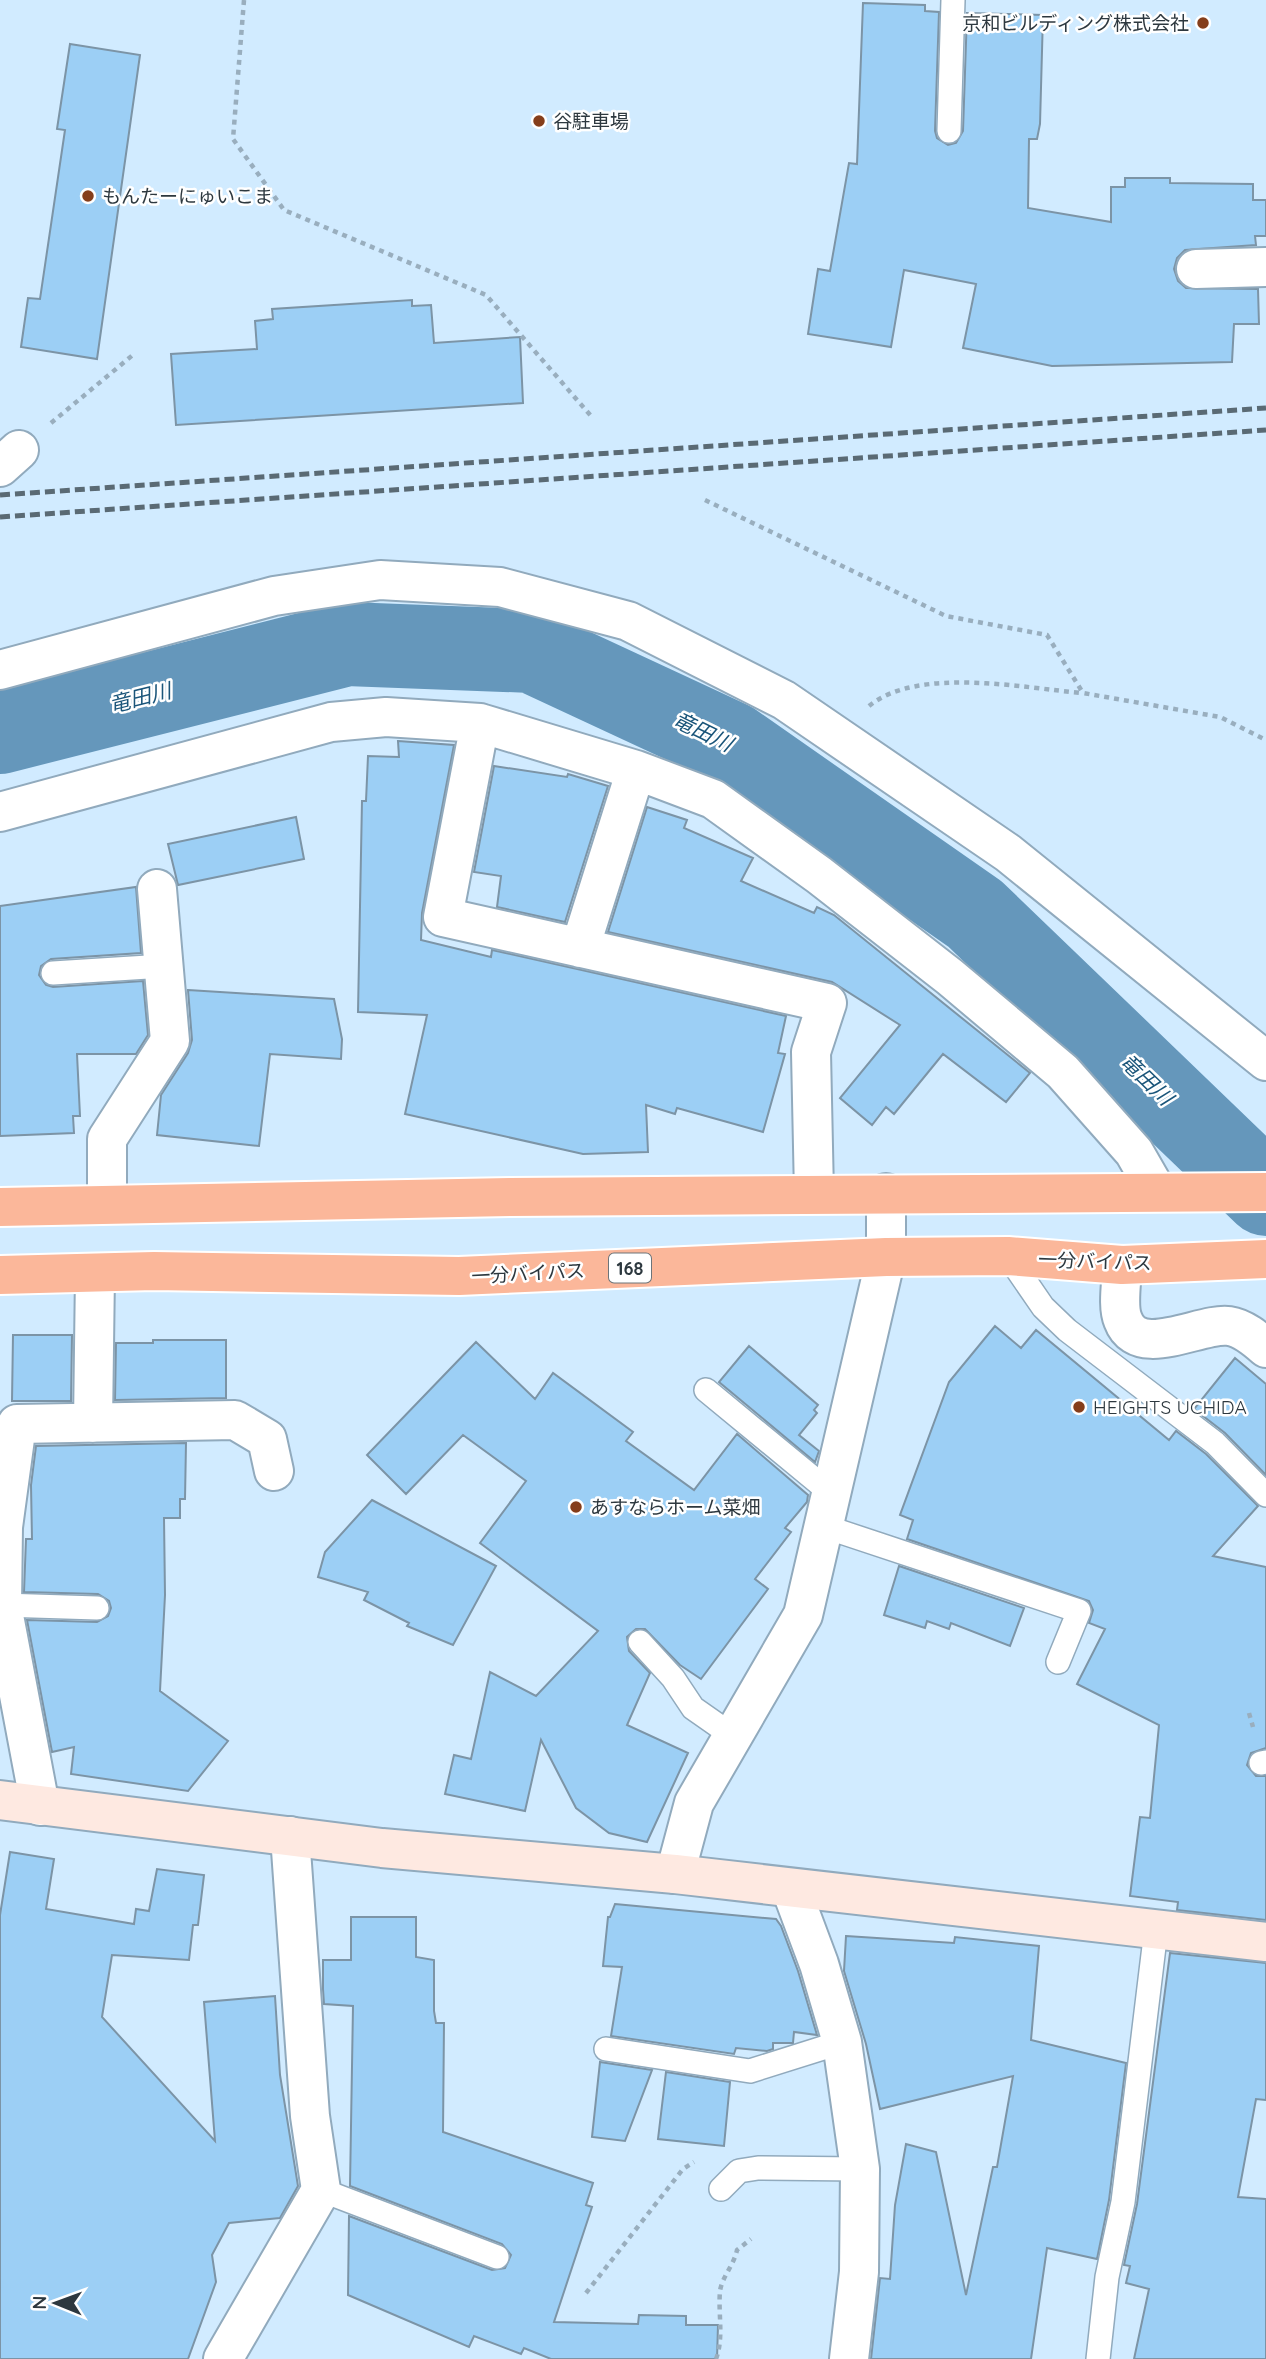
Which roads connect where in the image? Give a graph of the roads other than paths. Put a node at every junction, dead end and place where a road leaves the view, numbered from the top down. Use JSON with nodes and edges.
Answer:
{"nodes":[{"id":1,"x":953,"y":0,"type":"edge"},
{"id":2,"x":949,"y":131,"type":"dead end"},
{"id":3,"x":1266,"y":267,"type":"edge"},
{"id":4,"x":1196,"y":269,"type":"dead end"},
{"id":5,"x":0,"y":670,"type":"edge"},
{"id":6,"x":480,"y":723,"type":"junction"},
{"id":7,"x":636,"y":769,"type":"junction"},
{"id":8,"x":0,"y":812,"type":"edge"},
{"id":9,"x":158,"y":889,"type":"dead end"},
{"id":10,"x":580,"y":948,"type":"junction"},
{"id":11,"x":164,"y":965,"type":"junction"},
{"id":12,"x":53,"y":973,"type":"dead end"},
{"id":13,"x":1266,"y":1061,"type":"edge"},
{"id":14,"x":1157,"y":1192,"type":"junction"},
{"id":15,"x":1266,"y":1192,"type":"edge"},
{"id":16,"x":886,"y":1193,"type":"junction"},
{"id":17,"x":814,"y":1194,"type":"junction"},
{"id":18,"x":107,"y":1204,"type":"junction"},
{"id":19,"x":0,"y":1207,"type":"edge"},
{"id":20,"x":1009,"y":1256,"type":"junction"},
{"id":21,"x":886,"y":1257,"type":"junction"},
{"id":22,"x":1262,"y":1259,"type":"edge"},
{"id":23,"x":1122,"y":1265,"type":"junction"},
{"id":24,"x":95,"y":1273,"type":"junction"},
{"id":25,"x":0,"y":1275,"type":"edge"},
{"id":26,"x":1266,"y":1348,"type":"edge"},
{"id":27,"x":706,"y":1390,"type":"dead end"},
{"id":28,"x":93,"y":1423,"type":"junction"},
{"id":29,"x":274,"y":1471,"type":"dead end"},
{"id":30,"x":1266,"y":1495,"type":"edge"},
{"id":31,"x":827,"y":1509,"type":"junction"},
{"id":32,"x":2,"y":1605,"type":"junction"},
{"id":33,"x":97,"y":1608,"type":"dead end"},
{"id":34,"x":639,"y":1642,"type":"dead end"},
{"id":35,"x":1058,"y":1662,"type":"dead end"},
{"id":36,"x":733,"y":1735,"type":"junction"},
{"id":37,"x":0,"y":1800,"type":"edge"},
{"id":38,"x":40,"y":1806,"type":"junction"},
{"id":39,"x":290,"y":1836,"type":"junction"},
{"id":40,"x":675,"y":1874,"type":"junction"},
{"id":41,"x":791,"y":1889,"type":"junction"},
{"id":42,"x":1156,"y":1930,"type":"junction"},
{"id":43,"x":1266,"y":1942,"type":"edge"},
{"id":44,"x":842,"y":2042,"type":"junction"},
{"id":45,"x":606,"y":2049,"type":"dead end"},
{"id":46,"x":860,"y":2169,"type":"junction"},
{"id":47,"x":721,"y":2189,"type":"dead end"},
{"id":48,"x":321,"y":2190,"type":"junction"},
{"id":49,"x":497,"y":2257,"type":"dead end"},
{"id":50,"x":223,"y":2359,"type":"edge"},
{"id":51,"x":849,"y":2359,"type":"edge"},
{"id":52,"x":1098,"y":2359,"type":"edge"}],
"edges":[{"from":1,"to":2,"type":"lane"},
{"from":3,"to":4,"type":"street"},
{"from":5,"to":13,"type":"street"},
{"from":6,"to":7,"type":"street"},
{"from":6,"to":8,"type":"street"},
{"from":6,"to":10,"type":"street"},
{"from":7,"to":10,"type":"street"},
{"from":7,"to":14,"type":"street"},
{"from":9,"to":11,"type":"street"},
{"from":10,"to":17,"type":"street"},
{"from":11,"to":12,"type":"lane"},
{"from":11,"to":18,"type":"street"},
{"from":14,"to":15,"type":"highway"},
{"from":14,"to":16,"type":"highway"},
{"from":16,"to":17,"type":"highway"},
{"from":16,"to":21,"type":"street"},
{"from":17,"to":18,"type":"highway"},
{"from":18,"to":19,"type":"highway"},
{"from":20,"to":21,"type":"highway","name":"一分バイパス","number":"168"},
{"from":20,"to":23,"type":"highway","name":"一分バイパス","number":"168"},
{"from":20,"to":30,"type":"lane"},
{"from":21,"to":24,"type":"highway","name":"一分バイパス","number":"168"},
{"from":21,"to":31,"type":"street"},
{"from":22,"to":23,"type":"highway","name":"一分バイパス","number":"168"},
{"from":23,"to":26,"type":"street"},
{"from":24,"to":25,"type":"highway","name":"一分バイパス","number":"168"},
{"from":24,"to":28,"type":"street"},
{"from":27,"to":31,"type":"lane"},
{"from":28,"to":29,"type":"street"},
{"from":28,"to":32,"type":"street"},
{"from":31,"to":35,"type":"lane"},
{"from":31,"to":36,"type":"street"},
{"from":32,"to":33,"type":"lane"},
{"from":32,"to":38,"type":"street"},
{"from":34,"to":36,"type":"lane"},
{"from":36,"to":40,"type":"street"},
{"from":37,"to":38,"type":"street"},
{"from":38,"to":39,"type":"street"},
{"from":39,"to":40,"type":"street"},
{"from":39,"to":48,"type":"street"},
{"from":40,"to":41,"type":"street"},
{"from":41,"to":42,"type":"street"},
{"from":41,"to":44,"type":"street"},
{"from":42,"to":43,"type":"street"},
{"from":42,"to":52,"type":"lane"},
{"from":44,"to":45,"type":"lane"},
{"from":44,"to":46,"type":"street"},
{"from":46,"to":47,"type":"lane"},
{"from":46,"to":51,"type":"street"},
{"from":48,"to":49,"type":"lane"},
{"from":48,"to":50,"type":"street"}]}
